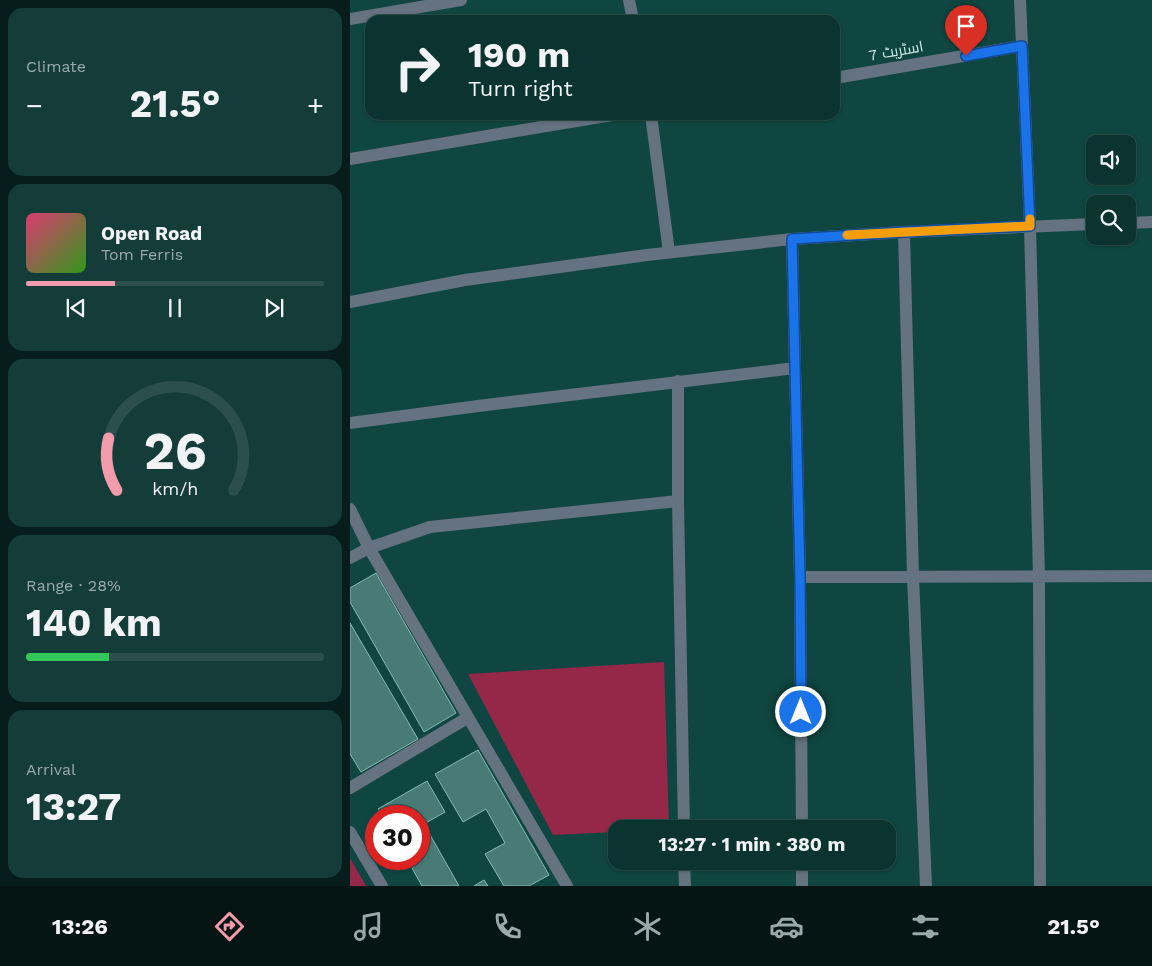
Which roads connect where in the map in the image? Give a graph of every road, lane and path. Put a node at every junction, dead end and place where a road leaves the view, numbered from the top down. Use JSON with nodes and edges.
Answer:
{"nodes":[{"id":1,"x":461,"y":0,"type":"edge"},
{"id":2,"x":629,"y":0,"type":"edge"},
{"id":3,"x":1020,"y":0,"type":"edge"},
{"id":4,"x":373,"y":15,"type":"edge"},
{"id":5,"x":632,"y":15,"type":"edge"},
{"id":6,"x":365,"y":16,"type":"edge"},
{"id":7,"x":350,"y":19,"type":"edge"},
{"id":8,"x":1022,"y":46,"type":"junction"},
{"id":9,"x":840,"y":77,"type":"edge"},
{"id":10,"x":582,"y":120,"type":"edge"},
{"id":11,"x":652,"y":120,"type":"edge"},
{"id":12,"x":350,"y":159,"type":"edge"},
{"id":13,"x":1152,"y":222,"type":"edge"},
{"id":14,"x":1136,"y":223,"type":"edge"},
{"id":15,"x":1086,"y":224,"type":"edge"},
{"id":16,"x":1030,"y":226,"type":"junction"},
{"id":17,"x":904,"y":232,"type":"junction"},
{"id":18,"x":792,"y":239,"type":"junction"},
{"id":19,"x":669,"y":252,"type":"junction"},
{"id":20,"x":350,"y":302,"type":"edge"},
{"id":21,"x":794,"y":368,"type":"junction"},
{"id":22,"x":678,"y":381,"type":"junction"},
{"id":23,"x":350,"y":423,"type":"edge"},
{"id":24,"x":678,"y":501,"type":"junction"},
{"id":25,"x":350,"y":509,"type":"edge"},
{"id":26,"x":369,"y":548,"type":"junction"},
{"id":27,"x":350,"y":558,"type":"edge"},
{"id":28,"x":913,"y":576,"type":"junction"},
{"id":29,"x":1039,"y":576,"type":"junction"},
{"id":30,"x":1152,"y":576,"type":"edge"},
{"id":31,"x":800,"y":577,"type":"junction"},
{"id":32,"x":467,"y":718,"type":"junction"},
{"id":33,"x":350,"y":788,"type":"edge"},
{"id":34,"x":684,"y":820,"type":"edge"},
{"id":35,"x":802,"y":820,"type":"edge"},
{"id":36,"x":350,"y":832,"type":"edge"},
{"id":37,"x":684,"y":870,"type":"edge"},
{"id":38,"x":802,"y":870,"type":"edge"},
{"id":39,"x":382,"y":886,"type":"edge"},
{"id":40,"x":567,"y":886,"type":"edge"},
{"id":41,"x":685,"y":886,"type":"edge"},
{"id":42,"x":802,"y":886,"type":"edge"},
{"id":43,"x":926,"y":886,"type":"edge"},
{"id":44,"x":1040,"y":886,"type":"edge"}],
"edges":[{"from":1,"to":4,"type":"street"},
{"from":2,"to":5,"type":"street"},
{"from":3,"to":8,"type":"street"},
{"from":6,"to":7,"type":"street"},
{"from":8,"to":9,"type":"street","name":"اسٹریٹ 7"},
{"from":8,"to":16,"type":"street"},
{"from":10,"to":12,"type":"street"},
{"from":11,"to":19,"type":"street"},
{"from":13,"to":14,"type":"street"},
{"from":15,"to":16,"type":"street"},
{"from":16,"to":17,"type":"street"},
{"from":16,"to":29,"type":"street"},
{"from":17,"to":18,"type":"street"},
{"from":17,"to":28,"type":"street"},
{"from":18,"to":19,"type":"street"},
{"from":18,"to":21,"type":"street"},
{"from":19,"to":20,"type":"street"},
{"from":21,"to":22,"type":"street"},
{"from":21,"to":31,"type":"street"},
{"from":22,"to":23,"type":"street"},
{"from":22,"to":24,"type":"street"},
{"from":24,"to":26,"type":"street"},
{"from":24,"to":34,"type":"street"},
{"from":25,"to":26,"type":"street"},
{"from":26,"to":27,"type":"street"},
{"from":26,"to":32,"type":"street"},
{"from":28,"to":29,"type":"street"},
{"from":28,"to":31,"type":"street"},
{"from":28,"to":43,"type":"street"},
{"from":29,"to":30,"type":"street"},
{"from":29,"to":44,"type":"street"},
{"from":31,"to":35,"type":"street"},
{"from":32,"to":33,"type":"street"},
{"from":32,"to":40,"type":"street"},
{"from":36,"to":39,"type":"street"},
{"from":37,"to":41,"type":"street"},
{"from":38,"to":42,"type":"street"}]}
